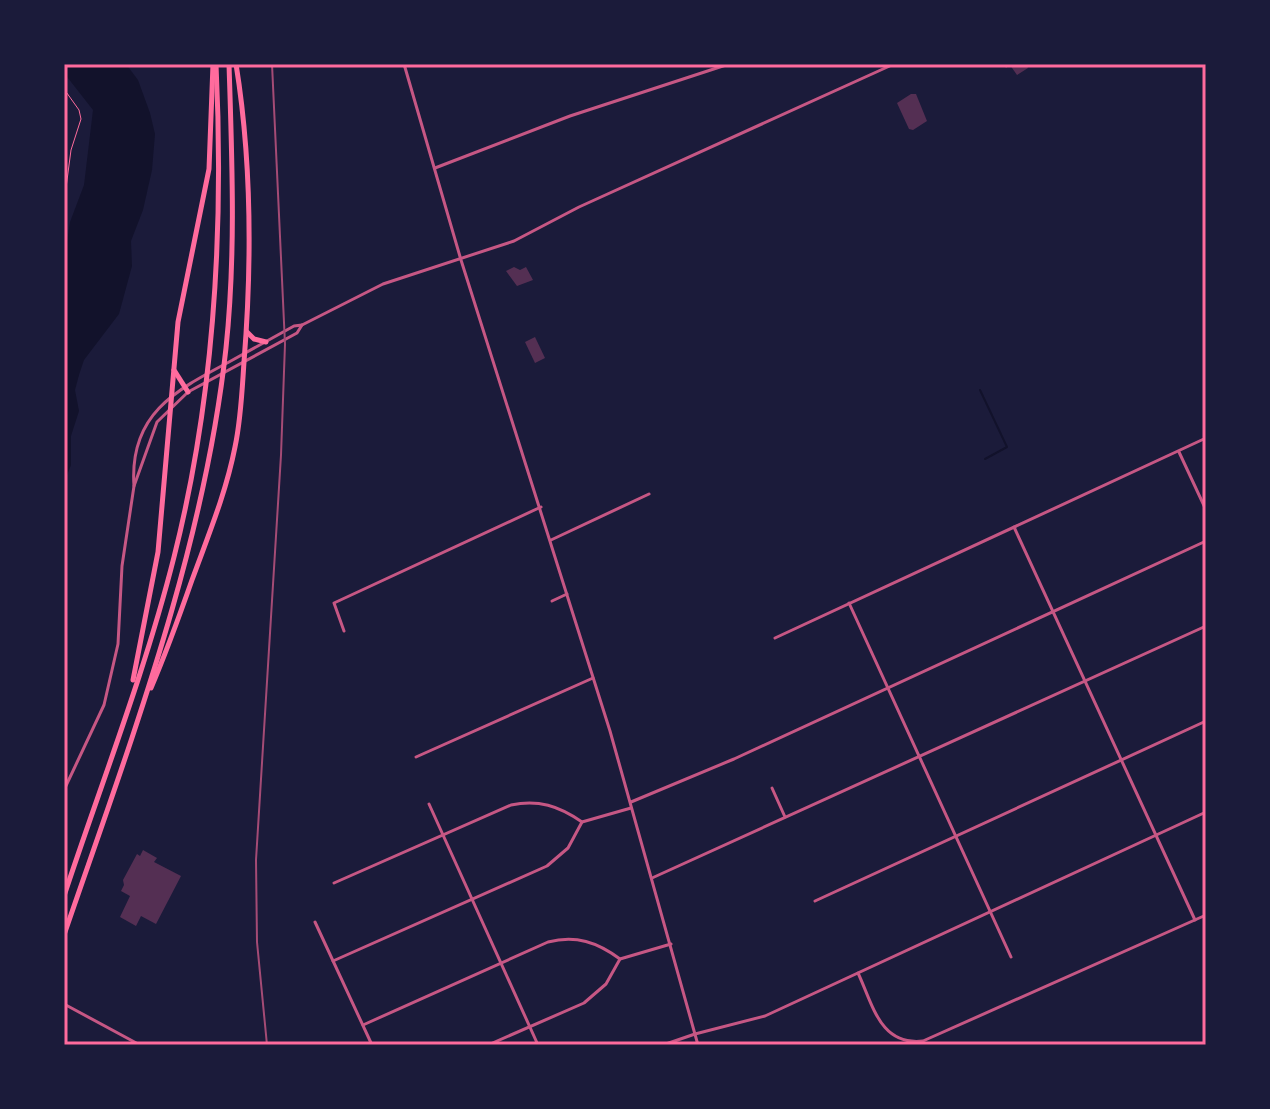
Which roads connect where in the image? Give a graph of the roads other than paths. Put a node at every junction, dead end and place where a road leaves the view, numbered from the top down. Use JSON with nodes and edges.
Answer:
{"nodes":[{"id":1,"x":215,"y":64,"type":"edge"},
{"id":2,"x":229,"y":64,"type":"edge"},
{"id":3,"x":236,"y":64,"type":"edge"},
{"id":4,"x":404,"y":64,"type":"edge"},
{"id":5,"x":729,"y":64,"type":"edge"},
{"id":6,"x":894,"y":64,"type":"edge"},
{"id":7,"x":435,"y":168,"type":"junction"},
{"id":8,"x":461,"y":260,"type":"junction"},
{"id":9,"x":302,"y":325,"type":"junction"},
{"id":10,"x":247,"y":331,"type":"junction"},
{"id":11,"x":266,"y":342,"type":"junction"},
{"id":12,"x":245,"y":354,"type":"junction"},
{"id":13,"x":244,"y":362,"type":"junction"},
{"id":14,"x":174,"y":369,"type":"junction"},
{"id":15,"x":186,"y":389,"type":"junction"},
{"id":16,"x":172,"y":394,"type":"junction"},
{"id":17,"x":174,"y":403,"type":"junction"},
{"id":18,"x":1206,"y":438,"type":"edge"},
{"id":19,"x":1179,"y":451,"type":"junction"},
{"id":20,"x":134,"y":486,"type":"junction"},
{"id":21,"x":649,"y":494,"type":"dead end"},
{"id":22,"x":541,"y":507,"type":"junction"},
{"id":23,"x":1206,"y":510,"type":"edge"},
{"id":24,"x":1014,"y":527,"type":"junction"},
{"id":25,"x":551,"y":540,"type":"junction"},
{"id":26,"x":1206,"y":541,"type":"edge"},
{"id":27,"x":567,"y":594,"type":"junction"},
{"id":28,"x":552,"y":601,"type":"dead end"},
{"id":29,"x":849,"y":603,"type":"junction"},
{"id":30,"x":1053,"y":611,"type":"junction"},
{"id":31,"x":1206,"y":626,"type":"edge"},
{"id":32,"x":344,"y":631,"type":"dead end"},
{"id":33,"x":775,"y":638,"type":"dead end"},
{"id":34,"x":593,"y":678,"type":"junction"},
{"id":35,"x":1085,"y":681,"type":"junction"},
{"id":36,"x":888,"y":687,"type":"junction"},
{"id":37,"x":125,"y":717,"type":"junction"},
{"id":38,"x":138,"y":719,"type":"junction"},
{"id":39,"x":1206,"y":721,"type":"edge"},
{"id":40,"x":416,"y":757,"type":"dead end"},
{"id":41,"x":920,"y":757,"type":"junction"},
{"id":42,"x":1121,"y":759,"type":"junction"},
{"id":43,"x":772,"y":788,"type":"dead end"},
{"id":44,"x":64,"y":790,"type":"edge"},
{"id":45,"x":630,"y":803,"type":"junction"},
{"id":46,"x":429,"y":804,"type":"dead end"},
{"id":47,"x":632,"y":808,"type":"junction"},
{"id":48,"x":1206,"y":812,"type":"edge"},
{"id":49,"x":786,"y":819,"type":"junction"},
{"id":50,"x":582,"y":822,"type":"junction"},
{"id":51,"x":443,"y":834,"type":"junction"},
{"id":52,"x":1155,"y":835,"type":"junction"},
{"id":53,"x":956,"y":836,"type":"junction"},
{"id":54,"x":652,"y":878,"type":"junction"},
{"id":55,"x":334,"y":883,"type":"dead end"},
{"id":56,"x":64,"y":896,"type":"edge"},
{"id":57,"x":472,"y":898,"type":"junction"},
{"id":58,"x":815,"y":901,"type":"dead end"},
{"id":59,"x":990,"y":912,"type":"junction"},
{"id":60,"x":1206,"y":915,"type":"edge"},
{"id":61,"x":1195,"y":920,"type":"junction"},
{"id":62,"x":315,"y":922,"type":"dead end"},
{"id":63,"x":64,"y":935,"type":"edge"},
{"id":64,"x":671,"y":944,"type":"junction"},
{"id":65,"x":1011,"y":957,"type":"dead end"},
{"id":66,"x":620,"y":959,"type":"junction"},
{"id":67,"x":333,"y":961,"type":"junction"},
{"id":68,"x":500,"y":961,"type":"junction"},
{"id":69,"x":858,"y":973,"type":"junction"},
{"id":70,"x":64,"y":1004,"type":"edge"},
{"id":71,"x":363,"y":1025,"type":"junction"},
{"id":72,"x":530,"y":1026,"type":"junction"},
{"id":73,"x":695,"y":1034,"type":"junction"},
{"id":74,"x":901,"y":1040,"type":"junction"},
{"id":75,"x":140,"y":1045,"type":"edge"},
{"id":76,"x":372,"y":1045,"type":"edge"},
{"id":77,"x":488,"y":1045,"type":"edge"},
{"id":78,"x":538,"y":1045,"type":"edge"},
{"id":79,"x":663,"y":1045,"type":"edge"},
{"id":80,"x":698,"y":1045,"type":"edge"},
{"id":81,"x":898,"y":1045,"type":"edge"}],
"edges":[{"from":1,"to":14,"type":"highway"},
{"from":1,"to":37,"type":"highway"},
{"from":2,"to":38,"type":"highway"},
{"from":3,"to":10,"type":"highway"},
{"from":4,"to":7,"type":"street"},
{"from":5,"to":7,"type":"street"},
{"from":6,"to":8,"type":"street"},
{"from":7,"to":8,"type":"street"},
{"from":8,"to":9,"type":"street"},
{"from":8,"to":22,"type":"street"},
{"from":9,"to":11,"type":"street"},
{"from":9,"to":13,"type":"street"},
{"from":10,"to":11,"type":"highway"},
{"from":10,"to":12,"type":"highway"},
{"from":11,"to":12,"type":"street"},
{"from":12,"to":13,"type":"highway"},
{"from":12,"to":15,"type":"street"},
{"from":13,"to":15,"type":"street"},
{"from":13,"to":38,"type":"highway"},
{"from":14,"to":15,"type":"highway"},
{"from":14,"to":16,"type":"highway"},
{"from":15,"to":16,"type":"street"},
{"from":15,"to":17,"type":"street"},
{"from":16,"to":17,"type":"highway"},
{"from":16,"to":20,"type":"street"},
{"from":17,"to":20,"type":"street"},
{"from":17,"to":37,"type":"highway"},
{"from":18,"to":19,"type":"street"},
{"from":19,"to":23,"type":"street"},
{"from":19,"to":24,"type":"street"},
{"from":20,"to":44,"type":"street"},
{"from":21,"to":25,"type":"street"},
{"from":22,"to":25,"type":"street"},
{"from":22,"to":32,"type":"street"},
{"from":24,"to":29,"type":"street"},
{"from":24,"to":30,"type":"street"},
{"from":25,"to":27,"type":"street"},
{"from":26,"to":30,"type":"street"},
{"from":27,"to":28,"type":"street"},
{"from":27,"to":34,"type":"street"},
{"from":29,"to":33,"type":"street"},
{"from":29,"to":36,"type":"street"},
{"from":30,"to":35,"type":"street"},
{"from":30,"to":36,"type":"street"},
{"from":31,"to":35,"type":"street"},
{"from":34,"to":40,"type":"street"},
{"from":34,"to":45,"type":"street"},
{"from":35,"to":41,"type":"street"},
{"from":35,"to":42,"type":"street"},
{"from":36,"to":41,"type":"street"},
{"from":36,"to":45,"type":"street"},
{"from":37,"to":56,"type":"highway"},
{"from":38,"to":63,"type":"highway"},
{"from":39,"to":42,"type":"street"},
{"from":41,"to":49,"type":"street"},
{"from":41,"to":53,"type":"street"},
{"from":42,"to":52,"type":"street"},
{"from":42,"to":53,"type":"street"},
{"from":43,"to":49,"type":"street"},
{"from":45,"to":47,"type":"street"},
{"from":46,"to":51,"type":"street"},
{"from":47,"to":50,"type":"street"},
{"from":47,"to":54,"type":"street"},
{"from":48,"to":52,"type":"street"},
{"from":49,"to":54,"type":"street"},
{"from":50,"to":51,"type":"street"},
{"from":50,"to":57,"type":"street"},
{"from":51,"to":55,"type":"street"},
{"from":51,"to":57,"type":"street"},
{"from":52,"to":59,"type":"street"},
{"from":52,"to":61,"type":"street"},
{"from":53,"to":58,"type":"street"},
{"from":53,"to":59,"type":"street"},
{"from":54,"to":64,"type":"street"},
{"from":57,"to":67,"type":"street"},
{"from":57,"to":68,"type":"street"},
{"from":59,"to":65,"type":"street"},
{"from":59,"to":69,"type":"street"},
{"from":60,"to":61,"type":"street"},
{"from":61,"to":74,"type":"street"},
{"from":62,"to":67,"type":"street"},
{"from":64,"to":66,"type":"street"},
{"from":64,"to":73,"type":"street"},
{"from":66,"to":68,"type":"street"},
{"from":66,"to":72,"type":"street"},
{"from":67,"to":71,"type":"street"},
{"from":68,"to":71,"type":"street"},
{"from":68,"to":72,"type":"street"},
{"from":69,"to":73,"type":"street"},
{"from":69,"to":74,"type":"street"},
{"from":70,"to":75,"type":"street"},
{"from":71,"to":76,"type":"street"},
{"from":72,"to":77,"type":"street"},
{"from":72,"to":78,"type":"street"},
{"from":73,"to":79,"type":"street"},
{"from":73,"to":80,"type":"street"},
{"from":74,"to":81,"type":"street"}]}
